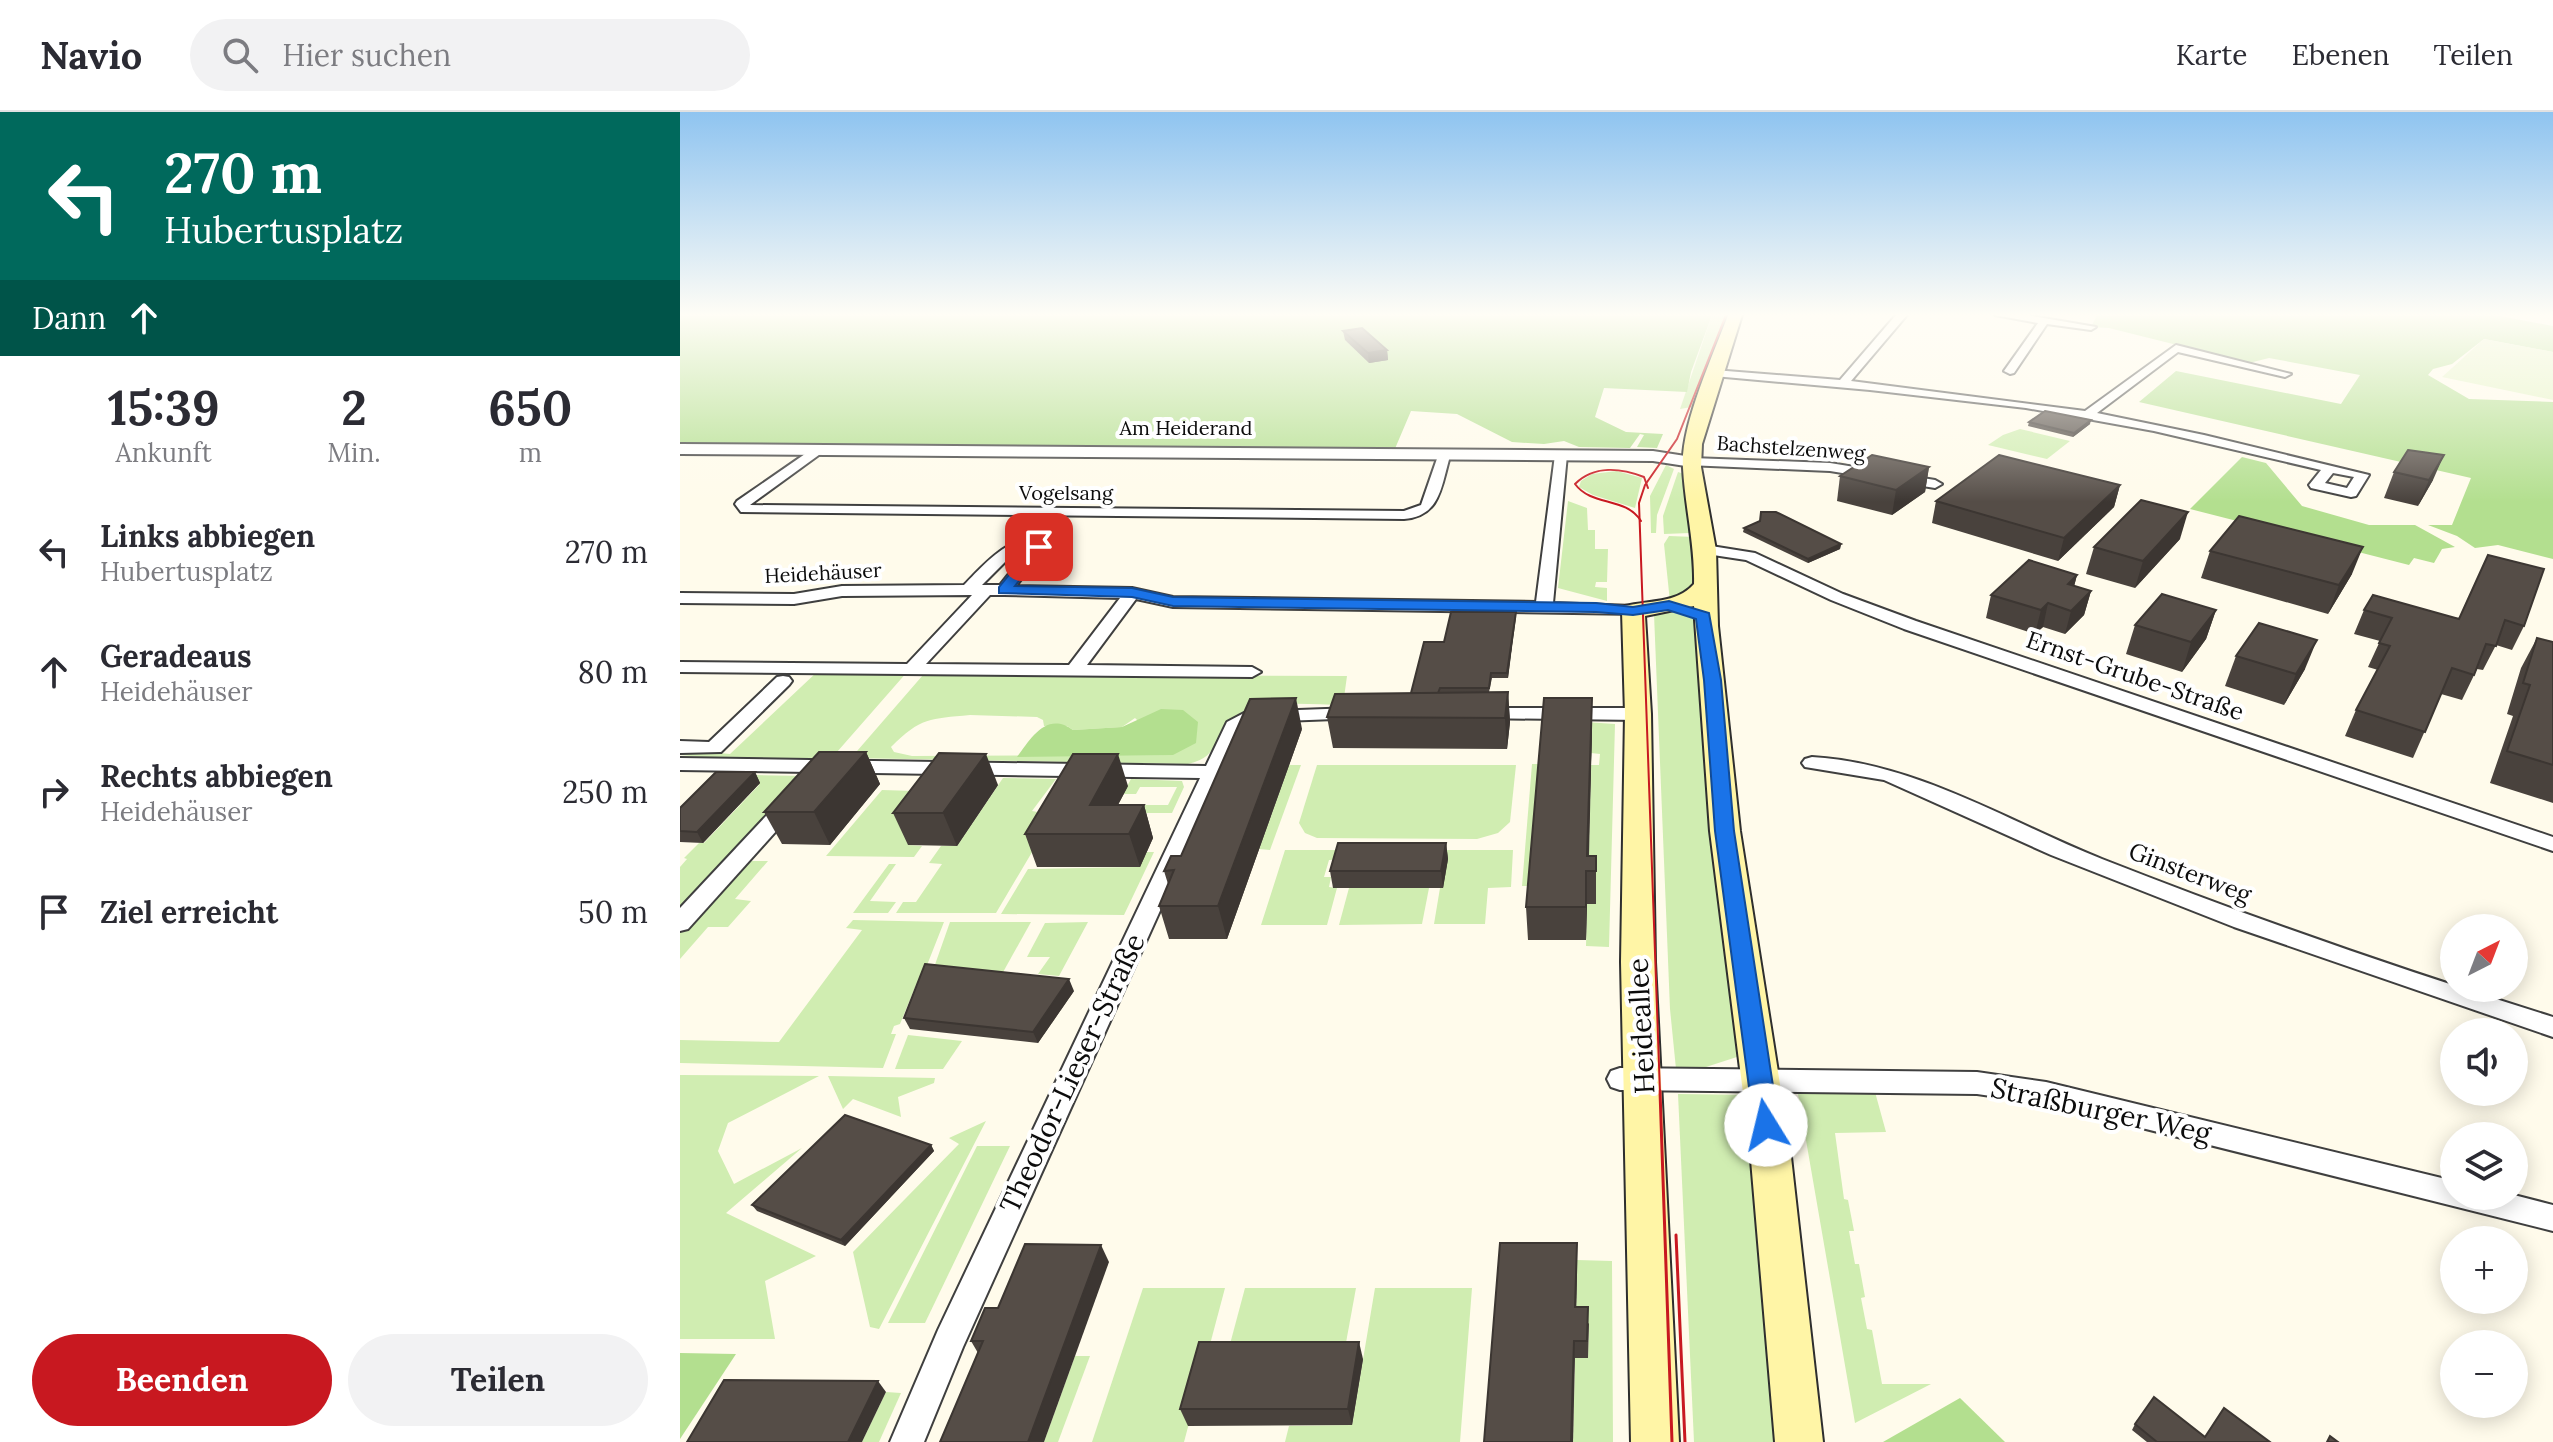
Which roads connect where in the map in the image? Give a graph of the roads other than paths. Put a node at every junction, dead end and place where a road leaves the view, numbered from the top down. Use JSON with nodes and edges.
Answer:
{"nodes":[{"id":1,"x":1713,"y":377,"type":"edge"},
{"id":2,"x":1767,"y":377,"type":"edge"},
{"id":3,"x":1849,"y":377,"type":"edge"},
{"id":4,"x":2137,"y":377,"type":"edge"},
{"id":5,"x":1844,"y":383,"type":"junction"},
{"id":6,"x":2087,"y":415,"type":"junction"},
{"id":7,"x":680,"y":449,"type":"edge"},
{"id":8,"x":818,"y":449,"type":"junction"},
{"id":9,"x":1445,"y":453,"type":"junction"},
{"id":10,"x":1561,"y":455,"type":"junction"},
{"id":11,"x":1692,"y":462,"type":"junction"},
{"id":12,"x":2330,"y":468,"type":"dead end"},
{"id":13,"x":1935,"y":484,"type":"dead end"},
{"id":14,"x":1705,"y":550,"type":"junction"},
{"id":15,"x":1705,"y":586,"type":"junction"},
{"id":16,"x":1004,"y":590,"type":"junction"},
{"id":17,"x":977,"y":591,"type":"junction"},
{"id":18,"x":1132,"y":593,"type":"junction"},
{"id":19,"x":680,"y":598,"type":"edge"},
{"id":20,"x":1669,"y":606,"type":"junction"},
{"id":21,"x":1544,"y":607,"type":"junction"},
{"id":22,"x":1633,"y":611,"type":"junction"},
{"id":23,"x":1706,"y":619,"type":"junction"},
{"id":24,"x":680,"y":667,"type":"edge"},
{"id":25,"x":912,"y":669,"type":"junction"},
{"id":26,"x":1074,"y":671,"type":"junction"},
{"id":27,"x":1252,"y":672,"type":"dead end"},
{"id":28,"x":783,"y":681,"type":"dead end"},
{"id":29,"x":1371,"y":714,"type":"edge"},
{"id":30,"x":1464,"y":714,"type":"edge"},
{"id":31,"x":1638,"y":714,"type":"junction"},
{"id":32,"x":680,"y":747,"type":"edge"},
{"id":33,"x":1812,"y":763,"type":"dead end"},
{"id":34,"x":680,"y":764,"type":"edge"},
{"id":35,"x":823,"y":767,"type":"junction"},
{"id":36,"x":1211,"y":772,"type":"junction"},
{"id":37,"x":2553,"y":844,"type":"edge"},
{"id":38,"x":680,"y":923,"type":"edge"},
{"id":39,"x":2553,"y":1027,"type":"edge"},
{"id":40,"x":1632,"y":1080,"type":"junction"},
{"id":41,"x":1759,"y":1080,"type":"junction"},
{"id":42,"x":2440,"y":1191,"type":"edge"},
{"id":43,"x":2521,"y":1210,"type":"edge"},
{"id":44,"x":2553,"y":1218,"type":"edge"},
{"id":45,"x":907,"y":1442,"type":"edge"},
{"id":46,"x":1655,"y":1442,"type":"edge"},
{"id":47,"x":1799,"y":1442,"type":"edge"}],
"edges":[{"from":1,"to":11,"type":"main road"},
{"from":2,"to":5,"type":"street"},
{"from":3,"to":5,"type":"street"},
{"from":4,"to":6,"type":"street"},
{"from":5,"to":6,"type":"street"},
{"from":6,"to":12,"type":"street"},
{"from":7,"to":8,"type":"street","name":"Am Heiderand"},
{"from":8,"to":9,"type":"street","name":"Am Heiderand"},
{"from":8,"to":9,"type":"street","name":"Vogelsang"},
{"from":9,"to":10,"type":"street","name":"Am Heiderand"},
{"from":10,"to":11,"type":"street","name":"Am Heiderand"},
{"from":10,"to":21,"type":"street"},
{"from":11,"to":13,"type":"street","name":"Bachstelzenweg"},
{"from":11,"to":14,"type":"main road"},
{"from":14,"to":15,"type":"main road"},
{"from":14,"to":37,"type":"street","name":"Ernst-Grube-Straße"},
{"from":15,"to":20,"type":"main road"},
{"from":15,"to":23,"type":"main road"},
{"from":16,"to":17,"type":"street","name":"Heidehäuser"},
{"from":16,"to":17,"type":"street"},
{"from":16,"to":18,"type":"street","name":"Heidehäuser"},
{"from":17,"to":19,"type":"street","name":"Heidehäuser"},
{"from":17,"to":25,"type":"street"},
{"from":18,"to":21,"type":"street","name":"Heidehäuser"},
{"from":18,"to":26,"type":"street"},
{"from":20,"to":22,"type":"main road"},
{"from":20,"to":23,"type":"main road"},
{"from":21,"to":22,"type":"street","name":"Heidehäuser"},
{"from":22,"to":31,"type":"main road","name":"Heideallee"},
{"from":23,"to":41,"type":"main road"},
{"from":24,"to":25,"type":"street"},
{"from":25,"to":26,"type":"street"},
{"from":26,"to":27,"type":"street"},
{"from":28,"to":32,"type":"street"},
{"from":29,"to":36,"type":"street","name":"Theodor-Lieser-Straße"},
{"from":30,"to":31,"type":"street"},
{"from":31,"to":40,"type":"main road","name":"Heideallee"},
{"from":33,"to":39,"type":"street","name":"Ginsterweg"},
{"from":34,"to":35,"type":"street"},
{"from":35,"to":36,"type":"street"},
{"from":35,"to":38,"type":"street"},
{"from":36,"to":45,"type":"street","name":"Theodor-Lieser-Straße"},
{"from":40,"to":41,"type":"street","name":"Straßburger Weg"},
{"from":40,"to":46,"type":"main road","name":"Heideallee"},
{"from":41,"to":42,"type":"street","name":"Straßburger Weg"},
{"from":41,"to":47,"type":"main road"},
{"from":43,"to":44,"type":"street"}]}
